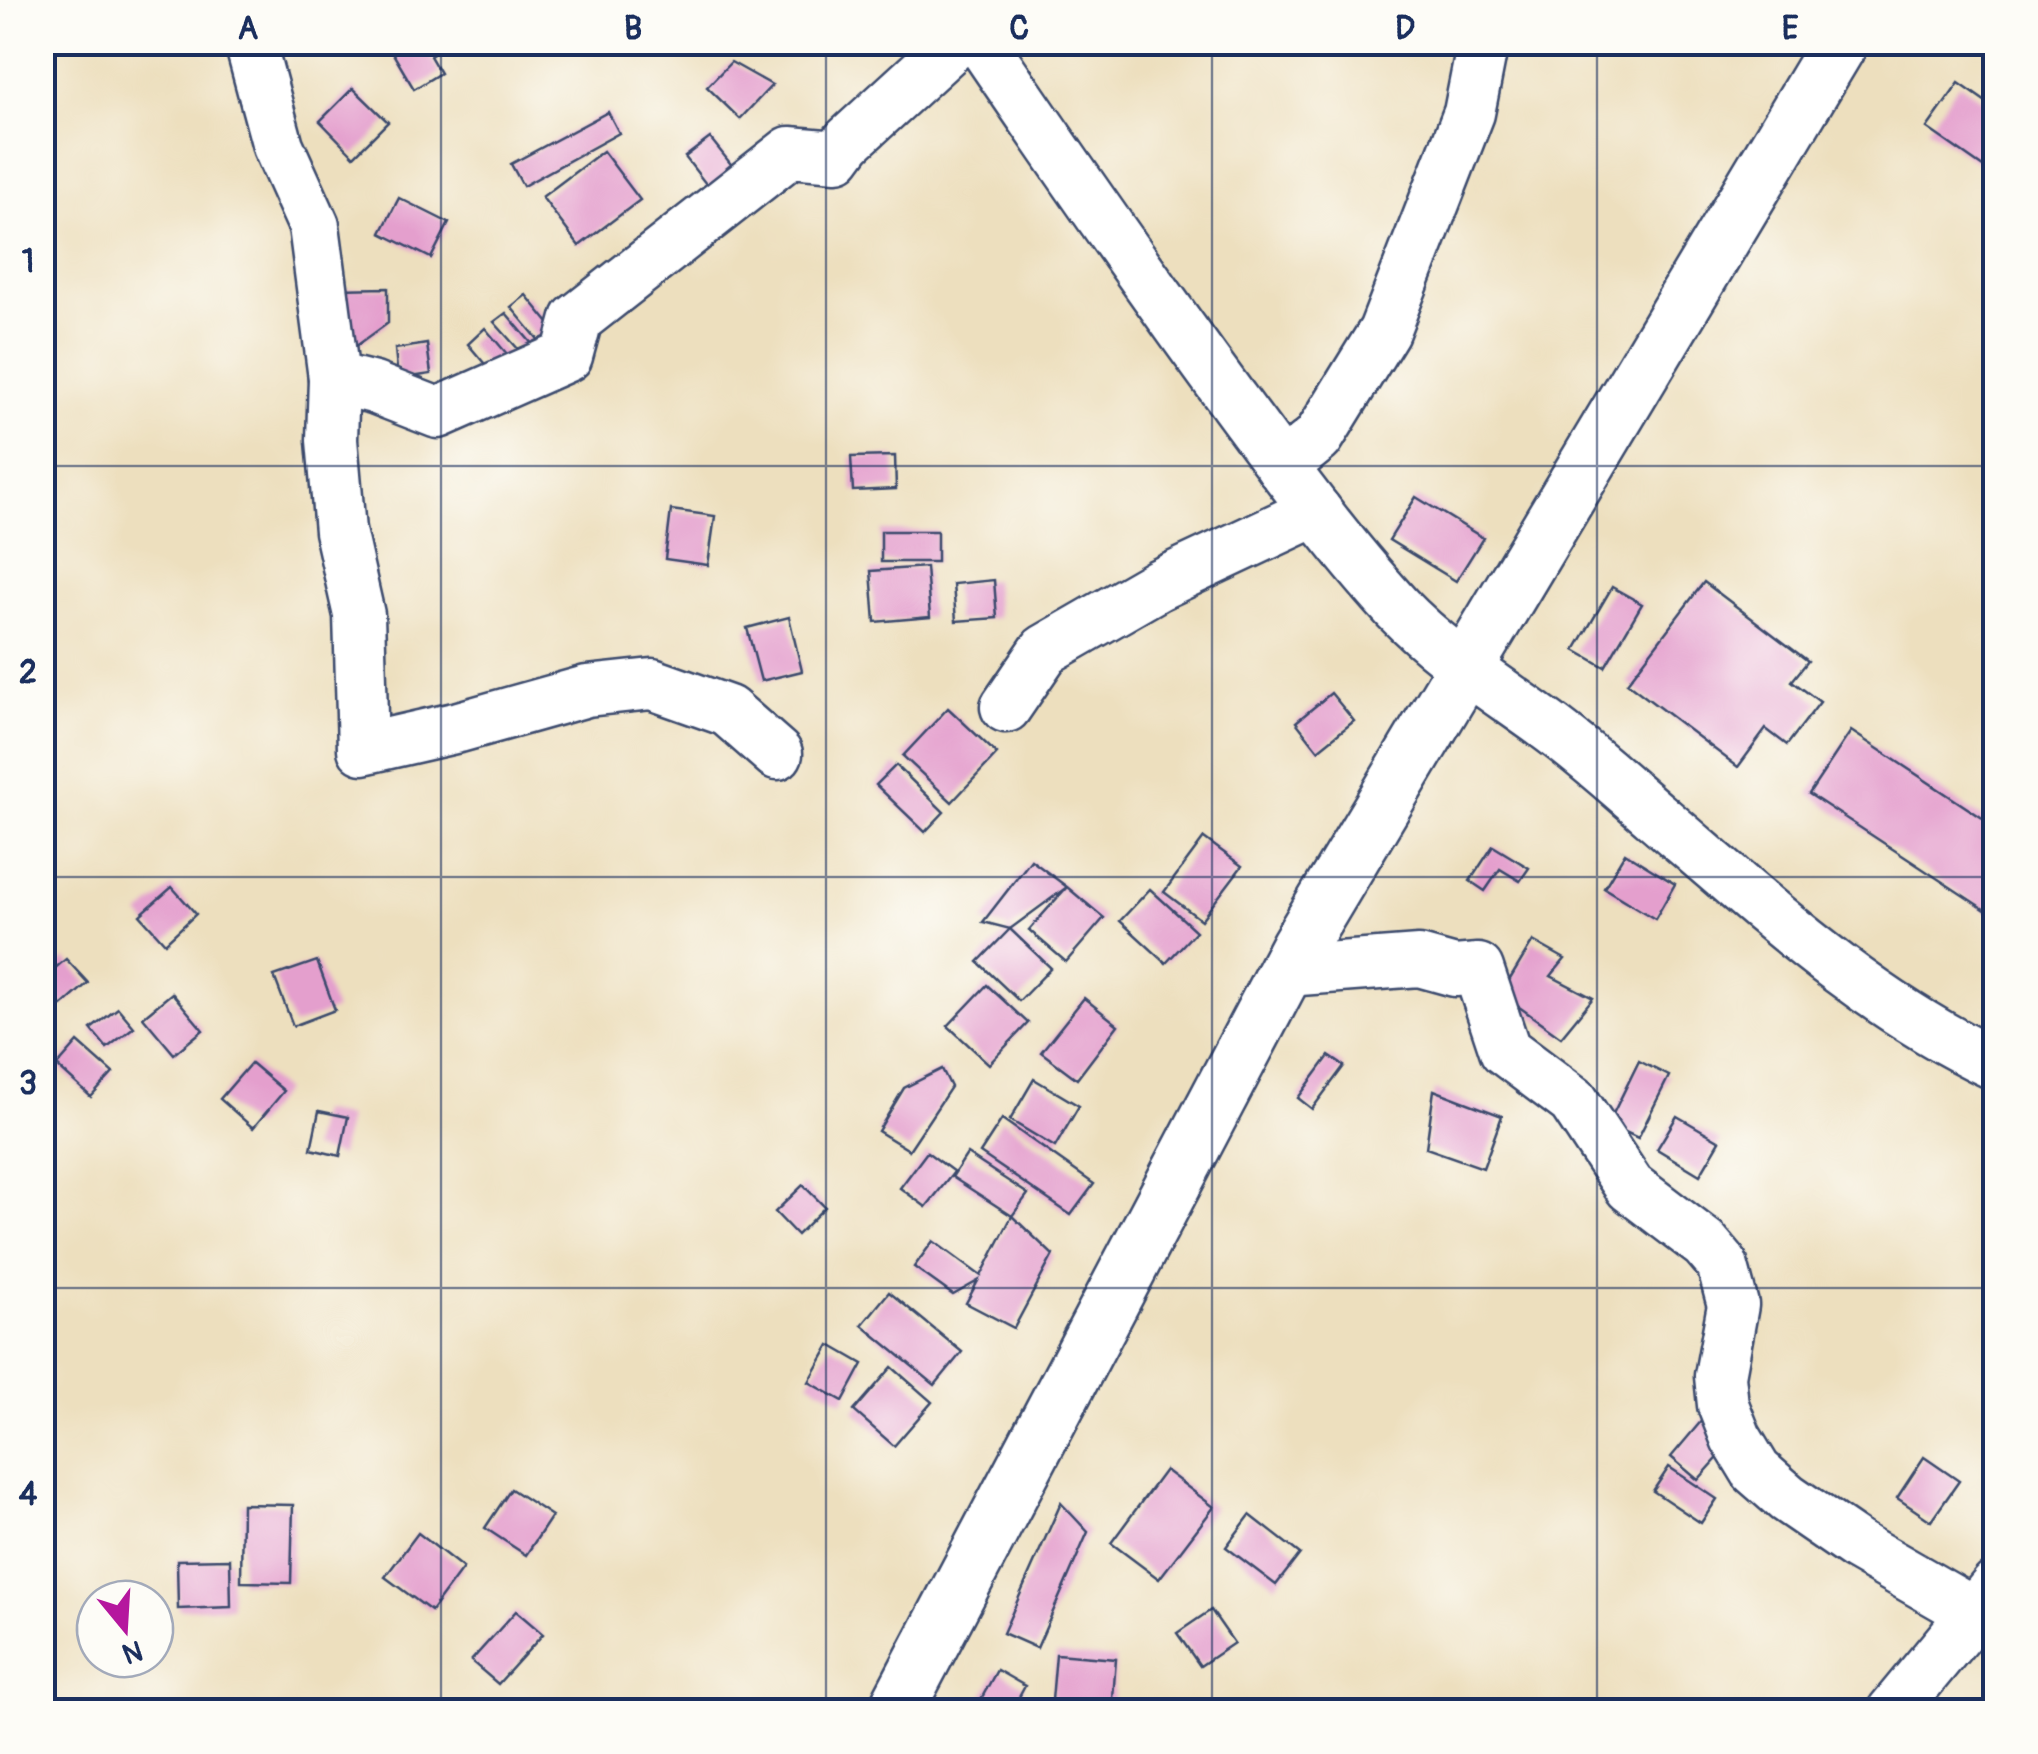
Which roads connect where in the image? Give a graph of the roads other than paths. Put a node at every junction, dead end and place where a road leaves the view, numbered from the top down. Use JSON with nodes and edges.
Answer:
{"nodes":[{"id":1,"x":250,"y":42,"type":"edge"},
{"id":2,"x":956,"y":42,"type":"edge"},
{"id":3,"x":981,"y":42,"type":"edge"},
{"id":4,"x":1484,"y":42,"type":"edge"},
{"id":5,"x":1840,"y":42,"type":"edge"},
{"id":6,"x":334,"y":378,"type":"junction"},
{"id":7,"x":1282,"y":467,"type":"junction"},
{"id":8,"x":1316,"y":511,"type":"junction"},
{"id":9,"x":1466,"y":670,"type":"junction"},
{"id":10,"x":1006,"y":707,"type":"dead end"},
{"id":11,"x":777,"y":754,"type":"dead end"},
{"id":12,"x":1286,"y":971,"type":"junction"},
{"id":13,"x":1996,"y":1064,"type":"edge"},
{"id":14,"x":1984,"y":1599,"type":"edge"},
{"id":15,"x":895,"y":1712,"type":"edge"},
{"id":16,"x":1892,"y":1712,"type":"edge"}],
"edges":[{"from":1,"to":6,"type":"street"},
{"from":2,"to":6,"type":"street"},
{"from":3,"to":7,"type":"street"},
{"from":4,"to":7,"type":"street"},
{"from":5,"to":9,"type":"main road"},
{"from":6,"to":11,"type":"street"},
{"from":7,"to":8,"type":"street"},
{"from":8,"to":9,"type":"street"},
{"from":8,"to":10,"type":"street"},
{"from":9,"to":12,"type":"main road"},
{"from":9,"to":13,"type":"street"},
{"from":12,"to":14,"type":"street"},
{"from":12,"to":15,"type":"main road"},
{"from":14,"to":16,"type":"street"}]}
